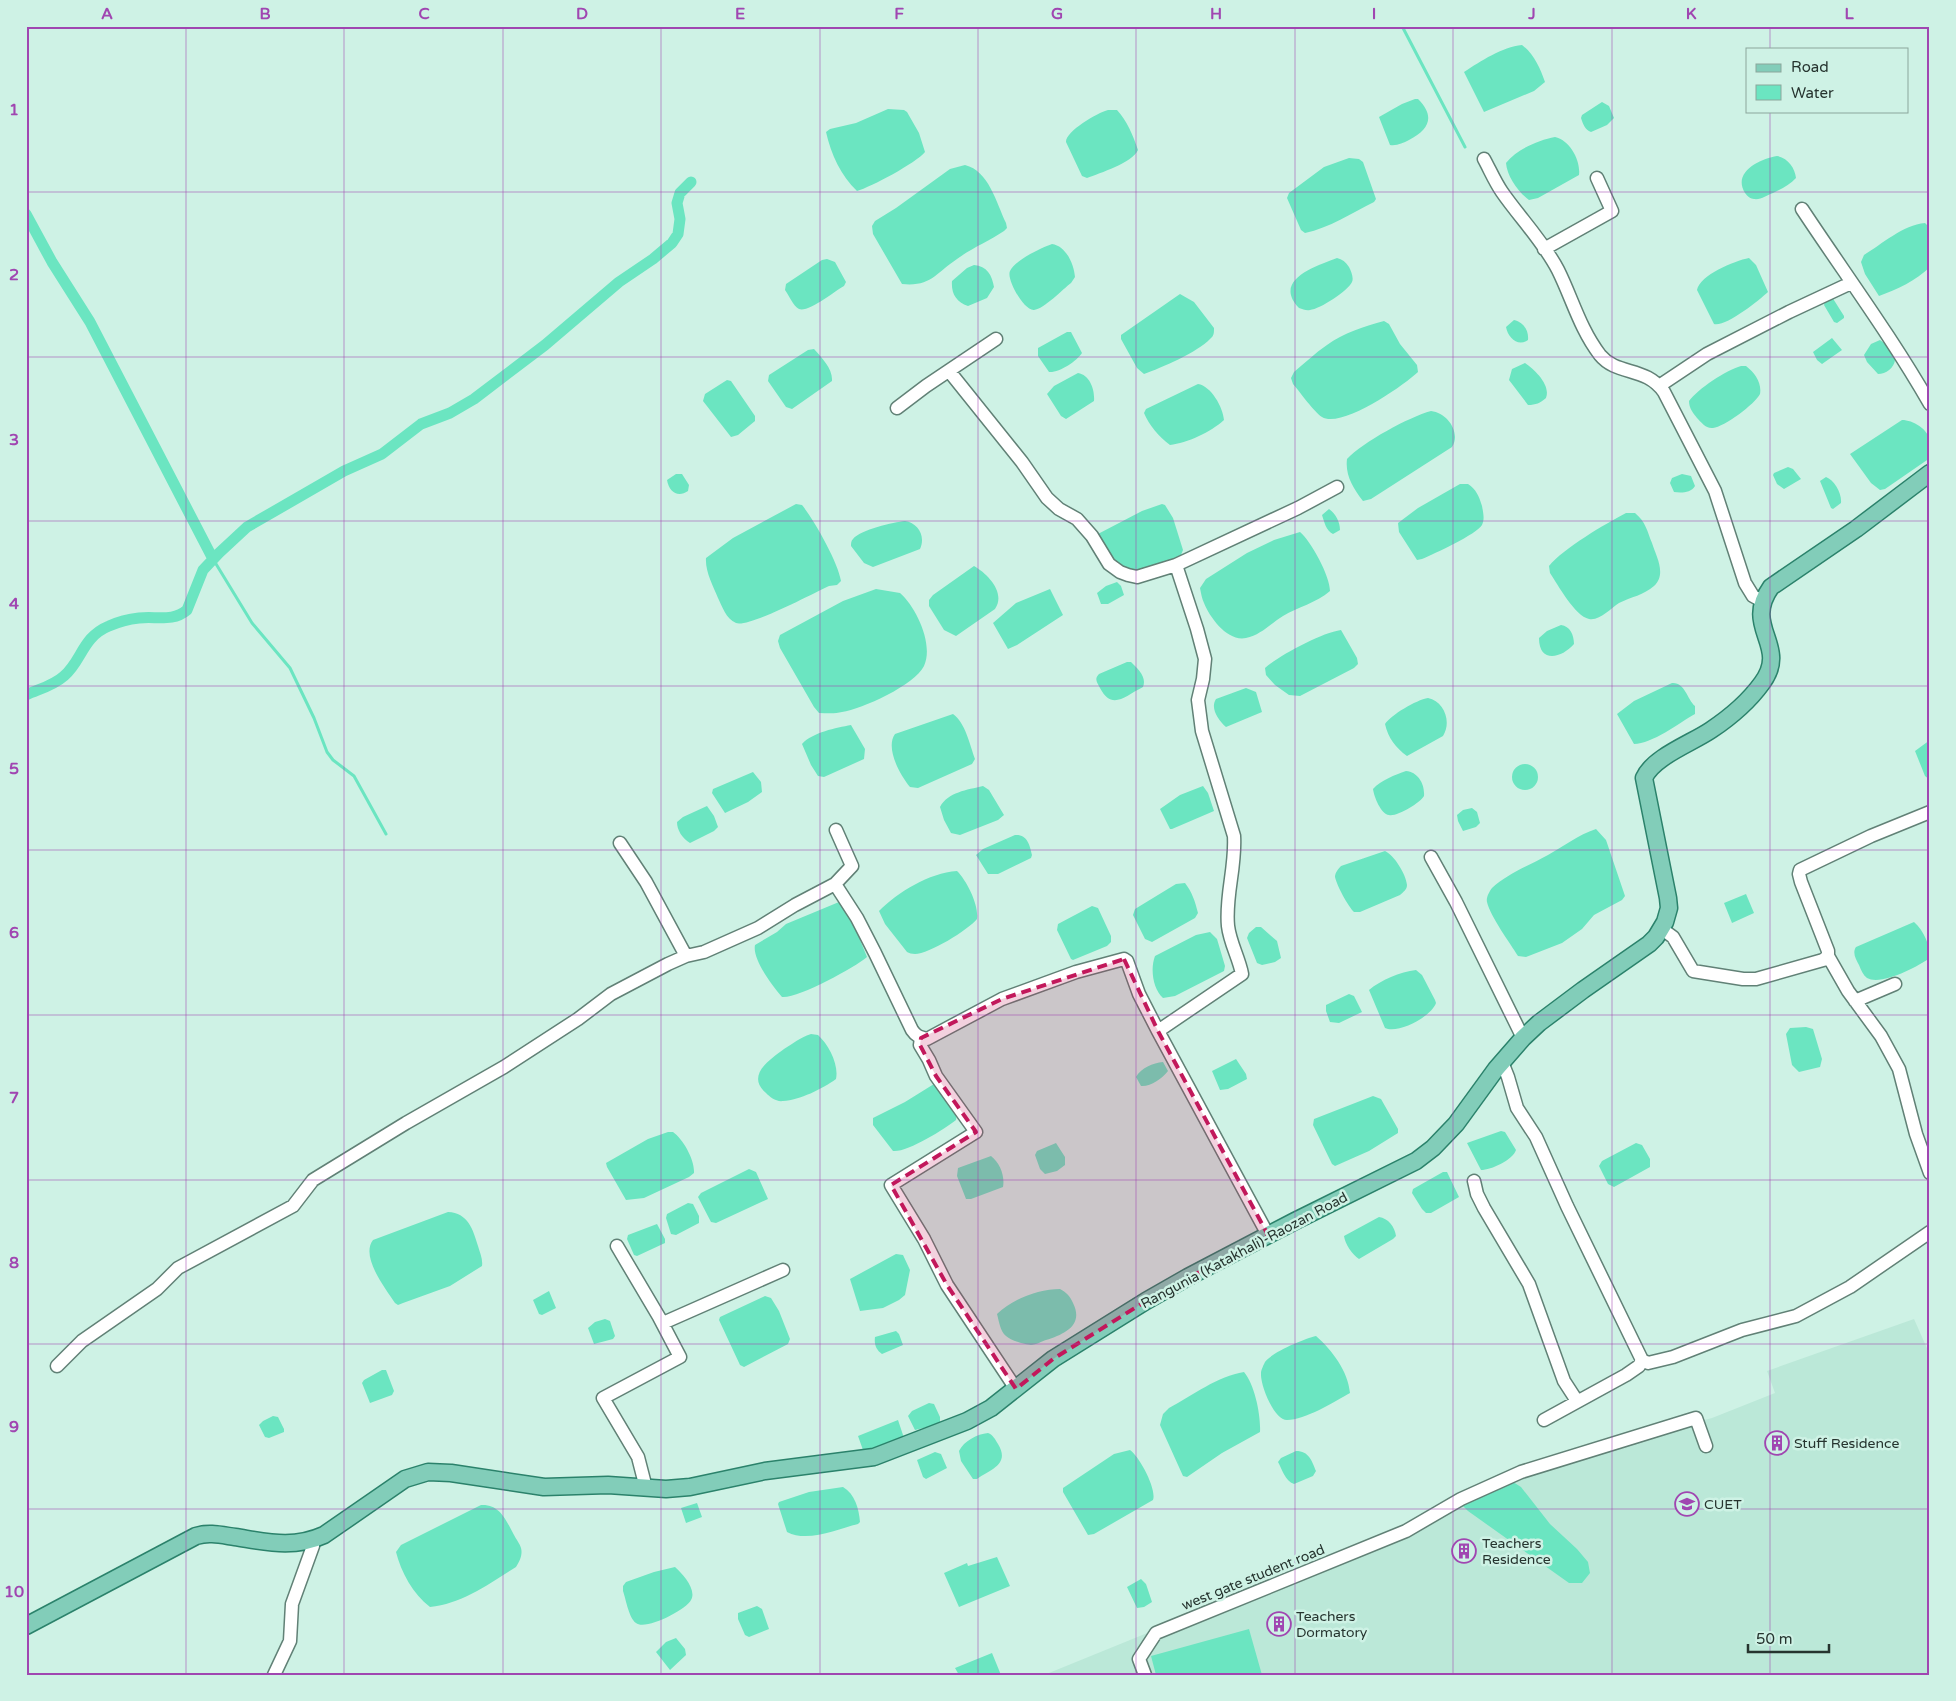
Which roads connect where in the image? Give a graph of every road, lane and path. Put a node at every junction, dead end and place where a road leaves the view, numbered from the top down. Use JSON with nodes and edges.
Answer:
{"nodes":[{"id":1,"x":1484,"y":159,"type":"dead end"},
{"id":2,"x":1597,"y":178,"type":"dead end"},
{"id":3,"x":1802,"y":209,"type":"dead end"},
{"id":4,"x":1544,"y":249,"type":"junction"},
{"id":5,"x":1851,"y":283,"type":"junction"},
{"id":6,"x":996,"y":339,"type":"dead end"},
{"id":7,"x":949,"y":371,"type":"junction"},
{"id":8,"x":1660,"y":386,"type":"junction"},
{"id":9,"x":1930,"y":404,"type":"edge"},
{"id":10,"x":897,"y":408,"type":"dead end"},
{"id":11,"x":1930,"y":473,"type":"edge"},
{"id":12,"x":1337,"y":487,"type":"dead end"},
{"id":13,"x":1176,"y":565,"type":"junction"},
{"id":14,"x":1762,"y":602,"type":"junction"},
{"id":15,"x":1930,"y":812,"type":"edge"},
{"id":16,"x":836,"y":830,"type":"dead end"},
{"id":17,"x":620,"y":843,"type":"dead end"},
{"id":18,"x":1431,"y":857,"type":"dead end"},
{"id":19,"x":835,"y":884,"type":"junction"},
{"id":20,"x":1662,"y":929,"type":"junction"},
{"id":21,"x":686,"y":956,"type":"junction"},
{"id":22,"x":1828,"y":956,"type":"junction"},
{"id":23,"x":1895,"y":984,"type":"dead end"},
{"id":24,"x":1855,"y":1001,"type":"junction"},
{"id":25,"x":1158,"y":1031,"type":"junction"},
{"id":26,"x":922,"y":1038,"type":"junction"},
{"id":27,"x":1524,"y":1038,"type":"junction"},
{"id":28,"x":1502,"y":1062,"type":"junction"},
{"id":29,"x":1924,"y":1138,"type":"edge"},
{"id":30,"x":1930,"y":1174,"type":"edge"},
{"id":31,"x":1474,"y":1181,"type":"dead end"},
{"id":32,"x":1930,"y":1232,"type":"edge"},
{"id":33,"x":1268,"y":1235,"type":"junction"},
{"id":34,"x":617,"y":1246,"type":"dead end"},
{"id":35,"x":784,"y":1270,"type":"dead end"},
{"id":36,"x":662,"y":1323,"type":"junction"},
{"id":37,"x":1642,"y":1360,"type":"junction"},
{"id":38,"x":57,"y":1366,"type":"dead end"},
{"id":39,"x":1016,"y":1389,"type":"junction"},
{"id":40,"x":1577,"y":1401,"type":"junction"},
{"id":41,"x":1544,"y":1420,"type":"dead end"},
{"id":42,"x":1706,"y":1446,"type":"dead end"},
{"id":43,"x":646,"y":1488,"type":"junction"},
{"id":44,"x":312,"y":1540,"type":"junction"},
{"id":45,"x":26,"y":1626,"type":"edge"},
{"id":46,"x":274,"y":1675,"type":"edge"},
{"id":47,"x":1145,"y":1675,"type":"edge"}],
"edges":[{"from":1,"to":4,"type":"street"},
{"from":2,"to":4,"type":"street"},
{"from":3,"to":5,"type":"street"},
{"from":4,"to":8,"type":"street"},
{"from":5,"to":8,"type":"street"},
{"from":5,"to":9,"type":"street"},
{"from":6,"to":7,"type":"street"},
{"from":7,"to":10,"type":"street"},
{"from":7,"to":13,"type":"street"},
{"from":8,"to":14,"type":"street"},
{"from":11,"to":14,"type":"main road"},
{"from":12,"to":13,"type":"street"},
{"from":13,"to":25,"type":"street"},
{"from":14,"to":20,"type":"main road","name":"Rangunia (Katakhali)-Raozan Road"},
{"from":15,"to":22,"type":"street"},
{"from":16,"to":19,"type":"street"},
{"from":17,"to":21,"type":"street"},
{"from":18,"to":27,"type":"street"},
{"from":19,"to":21,"type":"street"},
{"from":19,"to":26,"type":"street"},
{"from":20,"to":22,"type":"street"},
{"from":20,"to":27,"type":"main road","name":"Rangunia (Katakhali)-Raozan Road"},
{"from":21,"to":38,"type":"street"},
{"from":22,"to":24,"type":"street"},
{"from":23,"to":24,"type":"street"},
{"from":24,"to":29,"type":"street"},
{"from":25,"to":26,"type":"street"},
{"from":25,"to":33,"type":"street"},
{"from":26,"to":39,"type":"street"},
{"from":27,"to":28,"type":"main road","name":"Rangunia (Katakhali)-Raozan Road"},
{"from":28,"to":33,"type":"main road","name":"Rangunia (Katakhali)-Raozan Road"},
{"from":28,"to":37,"type":"street"},
{"from":29,"to":30,"type":"street"},
{"from":31,"to":40,"type":"street"},
{"from":32,"to":37,"type":"street"},
{"from":33,"to":39,"type":"main road","name":"Rangunia (Katakhali)-Raozan Road"},
{"from":34,"to":36,"type":"street"},
{"from":35,"to":36,"type":"street"},
{"from":36,"to":43,"type":"street"},
{"from":37,"to":40,"type":"street"},
{"from":39,"to":43,"type":"main road","name":"Rangunia (Katakhali)-Raozan Road"},
{"from":40,"to":41,"type":"street"},
{"from":42,"to":47,"type":"street","name":"west gate student road"},
{"from":43,"to":44,"type":"main road","name":"Rangunia (Katakhali)-Raozan Road"},
{"from":44,"to":45,"type":"main road","name":"Rangunia (Katakhali)-Raozan Road"},
{"from":44,"to":46,"type":"street"}]}
